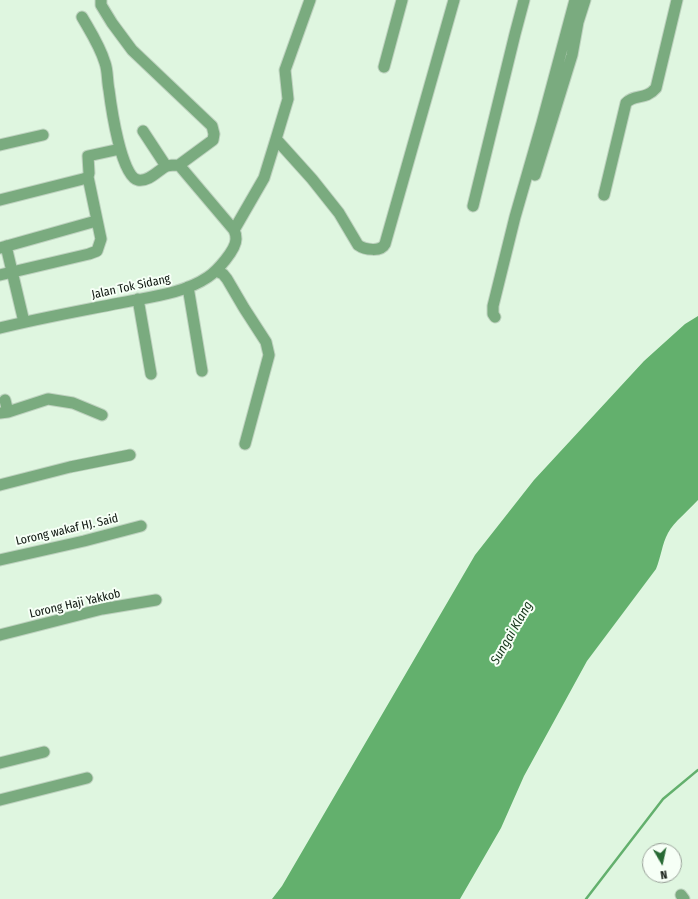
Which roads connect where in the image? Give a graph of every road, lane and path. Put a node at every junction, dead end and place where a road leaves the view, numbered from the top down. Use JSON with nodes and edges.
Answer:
{"nodes":[{"id":1,"x":101,"y":0,"type":"edge"},
{"id":2,"x":310,"y":0,"type":"edge"},
{"id":3,"x":402,"y":0,"type":"edge"},
{"id":4,"x":454,"y":0,"type":"edge"},
{"id":5,"x":524,"y":0,"type":"edge"},
{"id":6,"x":575,"y":0,"type":"edge"},
{"id":7,"x":585,"y":0,"type":"edge"},
{"id":8,"x":677,"y":0,"type":"edge"},
{"id":9,"x":82,"y":16,"type":"dead end"},
{"id":10,"x":384,"y":67,"type":"dead end"},
{"id":11,"x":143,"y":131,"type":"dead end"},
{"id":12,"x":43,"y":135,"type":"dead end"},
{"id":13,"x":276,"y":139,"type":"junction"},
{"id":14,"x":0,"y":145,"type":"edge"},
{"id":15,"x":120,"y":149,"type":"junction"},
{"id":16,"x":179,"y":165,"type":"junction"},
{"id":17,"x":166,"y":166,"type":"junction"},
{"id":18,"x":535,"y":175,"type":"dead end"},
{"id":19,"x":88,"y":177,"type":"junction"},
{"id":20,"x":604,"y":195,"type":"dead end"},
{"id":21,"x":0,"y":200,"type":"edge"},
{"id":22,"x":473,"y":206,"type":"dead end"},
{"id":23,"x":96,"y":221,"type":"junction"},
{"id":24,"x":234,"y":230,"type":"junction"},
{"id":25,"x":3,"y":247,"type":"edge"},
{"id":26,"x":216,"y":271,"type":"junction"},
{"id":27,"x":13,"y":272,"type":"junction"},
{"id":28,"x":0,"y":276,"type":"edge"},
{"id":29,"x":188,"y":287,"type":"junction"},
{"id":30,"x":138,"y":299,"type":"junction"},
{"id":31,"x":495,"y":317,"type":"dead end"},
{"id":32,"x":24,"y":322,"type":"junction"},
{"id":33,"x":0,"y":328,"type":"edge"},
{"id":34,"x":202,"y":371,"type":"dead end"},
{"id":35,"x":151,"y":374,"type":"dead end"},
{"id":36,"x":5,"y":400,"type":"dead end"},
{"id":37,"x":4,"y":412,"type":"edge"},
{"id":38,"x":102,"y":415,"type":"dead end"},
{"id":39,"x":245,"y":444,"type":"dead end"},
{"id":40,"x":130,"y":455,"type":"dead end"},
{"id":41,"x":0,"y":485,"type":"edge"},
{"id":42,"x":141,"y":526,"type":"dead end"},
{"id":43,"x":0,"y":560,"type":"edge"},
{"id":44,"x":156,"y":600,"type":"dead end"},
{"id":45,"x":0,"y":635,"type":"edge"},
{"id":46,"x":44,"y":752,"type":"dead end"},
{"id":47,"x":0,"y":763,"type":"edge"},
{"id":48,"x":86,"y":778,"type":"dead end"},
{"id":49,"x":0,"y":800,"type":"edge"}],
"edges":[{"from":1,"to":16,"type":"street"},
{"from":2,"to":13,"type":"street"},
{"from":3,"to":10,"type":"street"},
{"from":4,"to":13,"type":"street"},
{"from":5,"to":22,"type":"street"},
{"from":6,"to":31,"type":"street"},
{"from":7,"to":18,"type":"street"},
{"from":8,"to":20,"type":"street"},
{"from":9,"to":15,"type":"street"},
{"from":11,"to":17,"type":"street"},
{"from":12,"to":14,"type":"street"},
{"from":13,"to":24,"type":"street"},
{"from":15,"to":17,"type":"street"},
{"from":15,"to":19,"type":"street"},
{"from":16,"to":17,"type":"street"},
{"from":16,"to":24,"type":"street"},
{"from":19,"to":21,"type":"street"},
{"from":19,"to":23,"type":"street"},
{"from":23,"to":25,"type":"street"},
{"from":23,"to":27,"type":"street"},
{"from":24,"to":26,"type":"street","name":"Jalan Tok Sidang"},
{"from":25,"to":27,"type":"street"},
{"from":26,"to":29,"type":"street","name":"Jalan Tok Sidang"},
{"from":26,"to":39,"type":"street"},
{"from":27,"to":28,"type":"street"},
{"from":27,"to":32,"type":"street"},
{"from":29,"to":30,"type":"street","name":"Jalan Tok Sidang"},
{"from":29,"to":34,"type":"street"},
{"from":30,"to":32,"type":"street","name":"Jalan Tok Sidang"},
{"from":30,"to":35,"type":"street"},
{"from":32,"to":33,"type":"street","name":"Jalan Tok Sidang"},
{"from":36,"to":37,"type":"street"},
{"from":37,"to":38,"type":"street"},
{"from":40,"to":41,"type":"street"},
{"from":42,"to":43,"type":"street","name":"Lorong wakaf HJ. Said"},
{"from":44,"to":45,"type":"street","name":"Lorong Haji Yakkob"},
{"from":46,"to":47,"type":"street"},
{"from":48,"to":49,"type":"street"}]}
